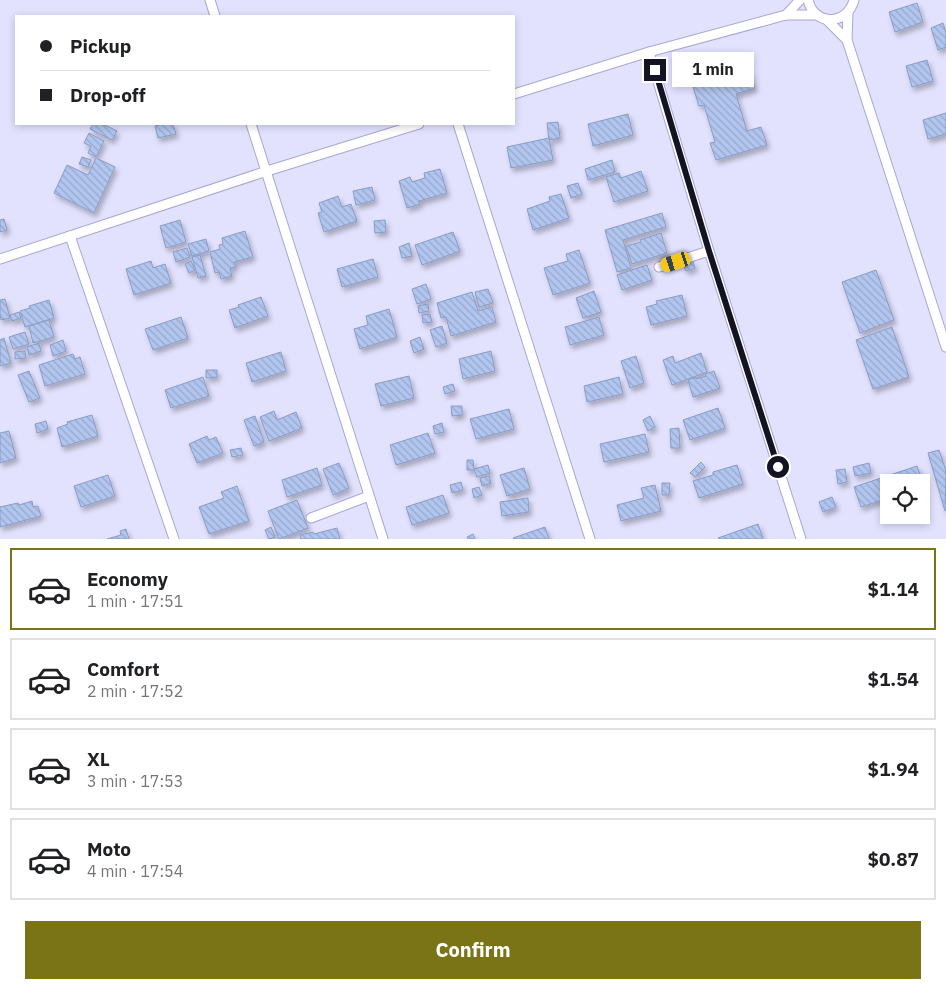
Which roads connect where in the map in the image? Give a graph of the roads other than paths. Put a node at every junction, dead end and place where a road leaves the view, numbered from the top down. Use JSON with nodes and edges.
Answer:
{"nodes":[{"id":1,"x":210,"y":0,"type":"edge"},
{"id":2,"x":800,"y":0,"type":"edge"},
{"id":3,"x":808,"y":0,"type":"edge"},
{"id":4,"x":855,"y":1,"type":"edge"},
{"id":5,"x":848,"y":12,"type":"junction"},
{"id":6,"x":215,"y":15,"type":"edge"},
{"id":7,"x":786,"y":15,"type":"junction"},
{"id":8,"x":816,"y":15,"type":"junction"},
{"id":9,"x":826,"y":19,"type":"junction"},
{"id":10,"x":847,"y":40,"type":"junction"},
{"id":11,"x":649,"y":52,"type":"junction"},
{"id":12,"x":515,"y":94,"type":"edge"},
{"id":13,"x":251,"y":125,"type":"edge"},
{"id":14,"x":416,"y":125,"type":"edge"},
{"id":15,"x":458,"y":125,"type":"edge"},
{"id":16,"x":266,"y":171,"type":"junction"},
{"id":17,"x":70,"y":236,"type":"junction"},
{"id":18,"x":709,"y":251,"type":"junction"},
{"id":19,"x":0,"y":259,"type":"edge"},
{"id":20,"x":659,"y":267,"type":"dead end"},
{"id":21,"x":946,"y":347,"type":"edge"},
{"id":22,"x":369,"y":496,"type":"junction"},
{"id":23,"x":311,"y":518,"type":"dead end"},
{"id":24,"x":174,"y":539,"type":"edge"},
{"id":25,"x":383,"y":539,"type":"edge"},
{"id":26,"x":590,"y":539,"type":"edge"},
{"id":27,"x":801,"y":539,"type":"edge"}],
"edges":[{"from":1,"to":6,"type":"street"},
{"from":2,"to":7,"type":"street"},
{"from":3,"to":8,"type":"street"},
{"from":4,"to":5,"type":"street"},
{"from":5,"to":9,"type":"street"},
{"from":5,"to":10,"type":"street"},
{"from":7,"to":8,"type":"street"},
{"from":7,"to":11,"type":"street"},
{"from":8,"to":9,"type":"street"},
{"from":9,"to":10,"type":"street"},
{"from":10,"to":21,"type":"street"},
{"from":11,"to":12,"type":"street"},
{"from":11,"to":18,"type":"street"},
{"from":13,"to":16,"type":"street"},
{"from":14,"to":16,"type":"street"},
{"from":15,"to":26,"type":"street"},
{"from":16,"to":17,"type":"street"},
{"from":16,"to":22,"type":"street"},
{"from":17,"to":19,"type":"street"},
{"from":17,"to":24,"type":"street"},
{"from":18,"to":20,"type":"street"},
{"from":18,"to":27,"type":"street"},
{"from":22,"to":23,"type":"street"},
{"from":22,"to":25,"type":"street"}]}
